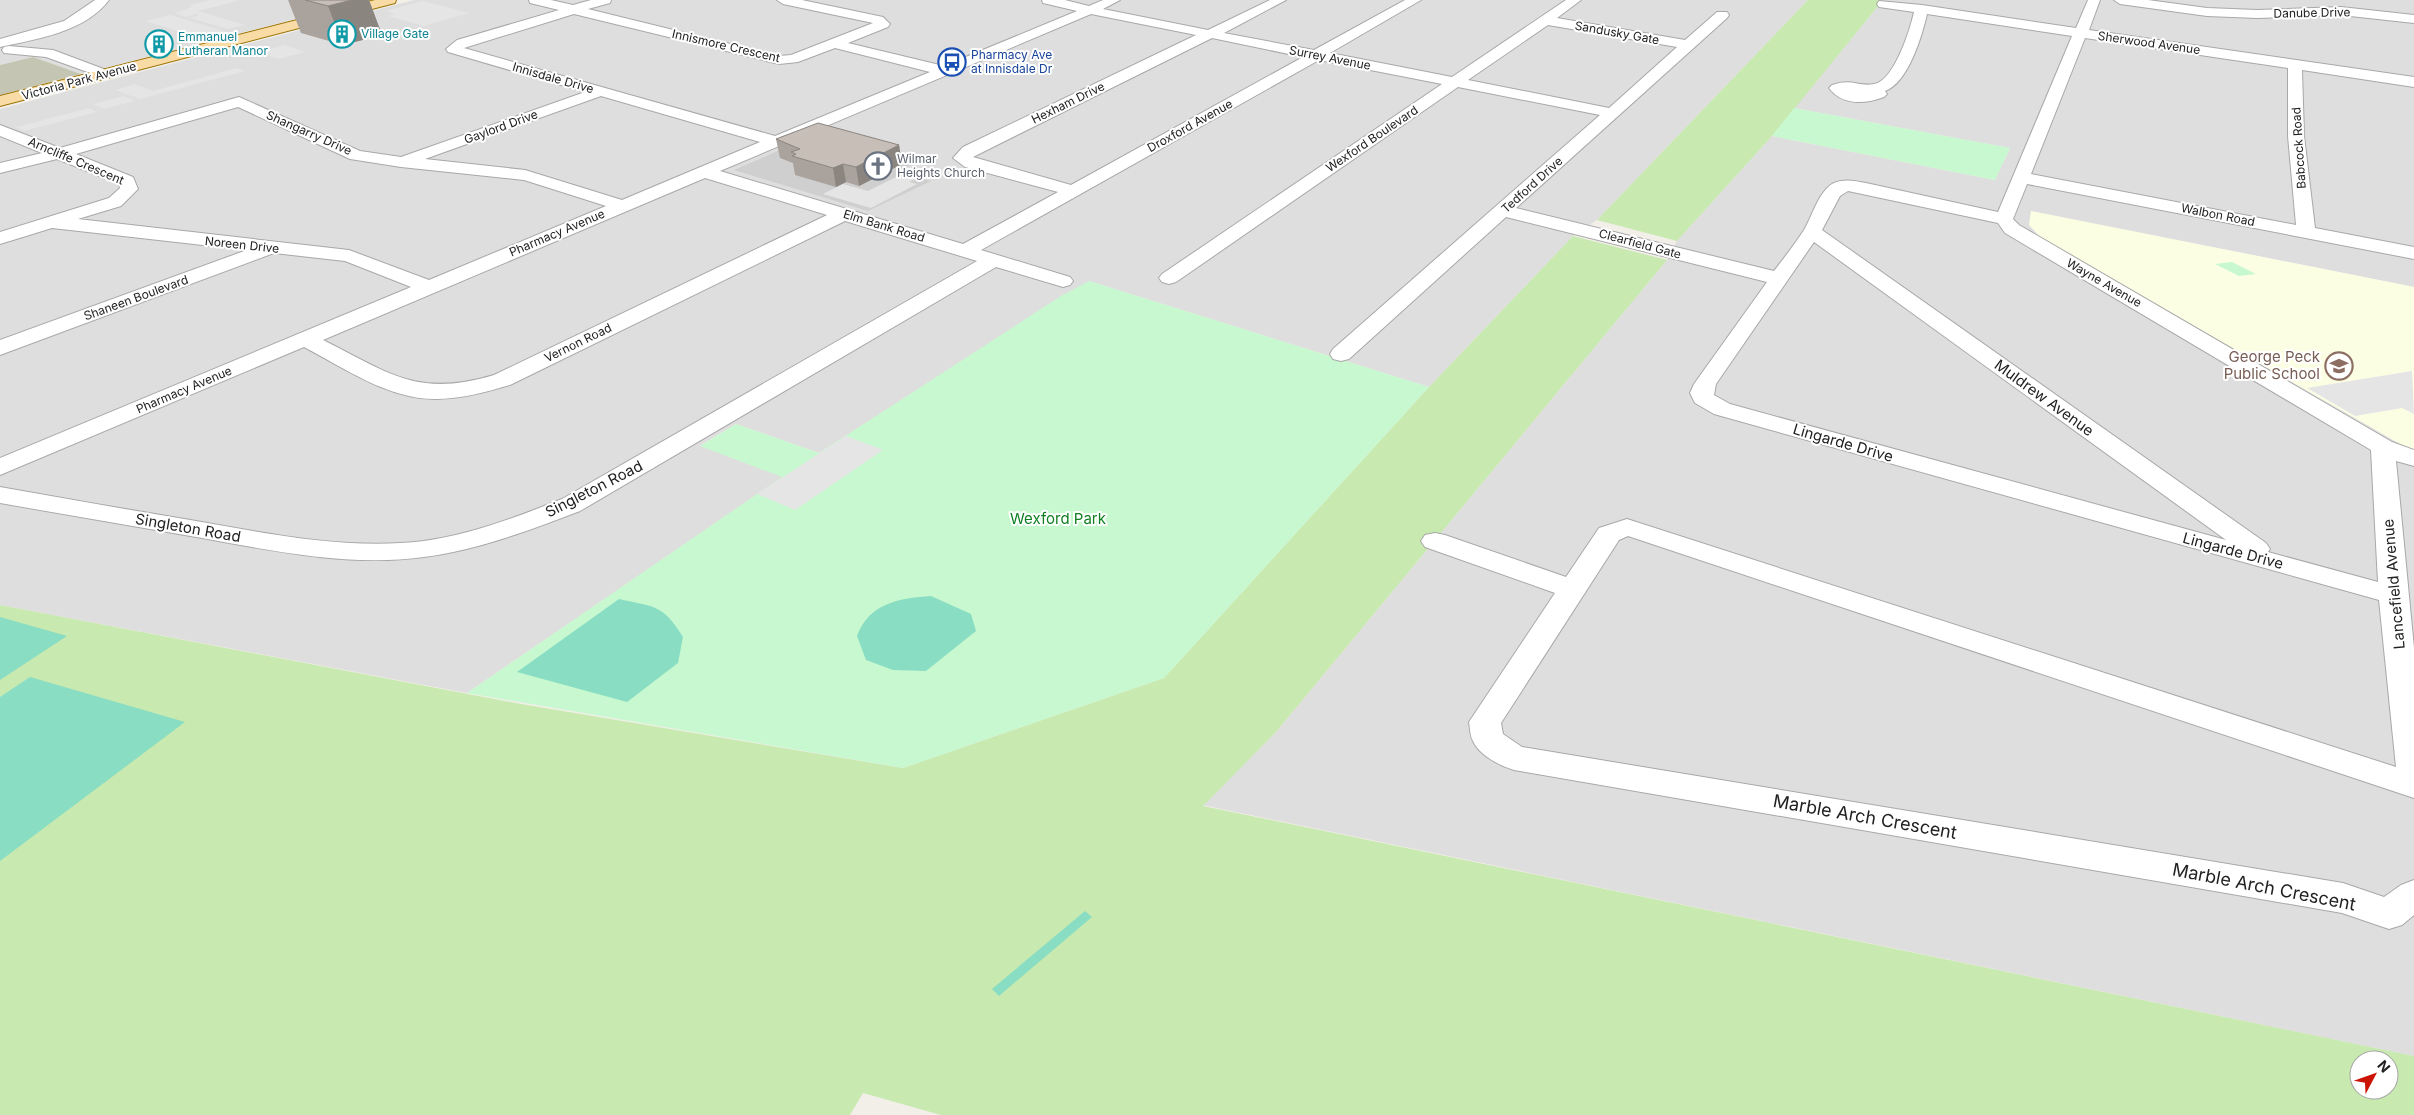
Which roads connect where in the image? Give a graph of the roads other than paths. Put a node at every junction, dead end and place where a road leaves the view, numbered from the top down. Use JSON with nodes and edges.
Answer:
{"nodes":[{"id":1,"x":103,"y":0,"type":"edge"},
{"id":2,"x":390,"y":0,"type":"edge"},
{"id":3,"x":535,"y":0,"type":"edge"},
{"id":4,"x":605,"y":0,"type":"edge"},
{"id":5,"x":783,"y":0,"type":"edge"},
{"id":6,"x":1048,"y":0,"type":"edge"},
{"id":7,"x":1114,"y":0,"type":"edge"},
{"id":8,"x":1280,"y":0,"type":"edge"},
{"id":9,"x":1415,"y":0,"type":"edge"},
{"id":10,"x":1575,"y":0,"type":"edge"},
{"id":11,"x":1955,"y":0,"type":"edge"},
{"id":12,"x":2094,"y":0,"type":"edge"},
{"id":13,"x":2120,"y":0,"type":"edge"},
{"id":14,"x":2280,"y":0,"type":"edge"},
{"id":15,"x":1884,"y":4,"type":"dead end"},
{"id":16,"x":1922,"y":9,"type":"junction"},
{"id":17,"x":1091,"y":10,"type":"junction"},
{"id":18,"x":575,"y":11,"type":"junction"},
{"id":19,"x":2305,"y":11,"type":"junction"},
{"id":20,"x":1946,"y":13,"type":"junction"},
{"id":21,"x":2257,"y":14,"type":"junction"},
{"id":22,"x":1722,"y":15,"type":"dead end"},
{"id":23,"x":2414,"y":19,"type":"edge"},
{"id":24,"x":1545,"y":20,"type":"junction"},
{"id":25,"x":2284,"y":25,"type":"dead end"},
{"id":26,"x":2080,"y":32,"type":"junction"},
{"id":27,"x":1210,"y":34,"type":"junction"},
{"id":28,"x":0,"y":43,"type":"edge"},
{"id":29,"x":834,"y":44,"type":"junction"},
{"id":30,"x":1688,"y":45,"type":"junction"},
{"id":31,"x":0,"y":50,"type":"edge"},
{"id":32,"x":1316,"y":55,"type":"junction"},
{"id":33,"x":2295,"y":64,"type":"junction"},
{"id":34,"x":946,"y":71,"type":"junction"},
{"id":35,"x":104,"y":74,"type":"junction"},
{"id":36,"x":1455,"y":82,"type":"junction"},
{"id":37,"x":2414,"y":82,"type":"edge"},
{"id":38,"x":1875,"y":89,"type":"dead end"},
{"id":39,"x":601,"y":91,"type":"junction"},
{"id":40,"x":0,"y":101,"type":"edge"},
{"id":41,"x":1612,"y":113,"type":"junction"},
{"id":42,"x":0,"y":130,"type":"edge"},
{"id":43,"x":777,"y":142,"type":"junction"},
{"id":44,"x":61,"y":154,"type":"junction"},
{"id":45,"x":401,"y":162,"type":"junction"},
{"id":46,"x":0,"y":168,"type":"edge"},
{"id":47,"x":704,"y":172,"type":"junction"},
{"id":48,"x":2022,"y":178,"type":"junction"},
{"id":49,"x":1074,"y":191,"type":"junction"},
{"id":50,"x":622,"y":206,"type":"junction"},
{"id":51,"x":1504,"y":211,"type":"junction"},
{"id":52,"x":844,"y":214,"type":"junction"},
{"id":53,"x":2004,"y":219,"type":"junction"},
{"id":54,"x":51,"y":222,"type":"junction"},
{"id":55,"x":1812,"y":232,"type":"junction"},
{"id":56,"x":2306,"y":232,"type":"junction"},
{"id":57,"x":0,"y":238,"type":"edge"},
{"id":58,"x":272,"y":248,"type":"junction"},
{"id":59,"x":965,"y":251,"type":"junction"},
{"id":60,"x":2414,"y":252,"type":"edge"},
{"id":61,"x":994,"y":260,"type":"junction"},
{"id":62,"x":1169,"y":278,"type":"dead end"},
{"id":63,"x":1777,"y":278,"type":"junction"},
{"id":64,"x":1063,"y":281,"type":"dead end"},
{"id":65,"x":429,"y":287,"type":"junction"},
{"id":66,"x":305,"y":339,"type":"junction"},
{"id":67,"x":0,"y":348,"type":"edge"},
{"id":68,"x":1341,"y":354,"type":"dead end"},
{"id":69,"x":2383,"y":447,"type":"junction"},
{"id":70,"x":2414,"y":459,"type":"edge"},
{"id":71,"x":0,"y":467,"type":"edge"},
{"id":72,"x":0,"y":496,"type":"edge"},
{"id":73,"x":1435,"y":541,"type":"dead end"},
{"id":74,"x":2276,"y":563,"type":"junction"},
{"id":75,"x":1571,"y":589,"type":"junction"},
{"id":76,"x":2392,"y":595,"type":"junction"},
{"id":77,"x":2414,"y":780,"type":"edge"},
{"id":78,"x":2414,"y":785,"type":"edge"},
{"id":79,"x":2414,"y":895,"type":"edge"}],
"edges":[{"from":1,"to":28,"type":"street"},
{"from":2,"to":35,"type":"main road","name":"Victoria Park Avenue"},
{"from":3,"to":18,"type":"street","name":"Innismore Crescent"},
{"from":4,"to":18,"type":"street"},
{"from":5,"to":29,"type":"street","name":"Innismore Crescent"},
{"from":6,"to":17,"type":"street","name":"Surrey Avenue"},
{"from":7,"to":17,"type":"street","name":"Pharmacy Avenue"},
{"from":8,"to":27,"type":"street","name":"Hexham Drive"},
{"from":9,"to":32,"type":"street","name":"Droxford Avenue"},
{"from":10,"to":24,"type":"street","name":"Wexford Boulevard"},
{"from":11,"to":20,"type":"street"},
{"from":12,"to":26,"type":"street"},
{"from":13,"to":21,"type":"street","name":"Danube Drive"},
{"from":14,"to":19,"type":"street"},
{"from":15,"to":16,"type":"street","name":"Sherwood Avenue"},
{"from":16,"to":20,"type":"street","name":"Sherwood Avenue"},
{"from":16,"to":38,"type":"street"},
{"from":17,"to":27,"type":"street","name":"Surrey Avenue"},
{"from":17,"to":34,"type":"street","name":"Pharmacy Avenue"},
{"from":18,"to":29,"type":"street","name":"Innismore Crescent"},
{"from":18,"to":39,"type":"street","name":"Innisdale Drive"},
{"from":19,"to":21,"type":"street","name":"Danube Drive"},
{"from":19,"to":23,"type":"street","name":"Danube Drive"},
{"from":20,"to":26,"type":"street","name":"Sherwood Avenue"},
{"from":21,"to":25,"type":"street"},
{"from":22,"to":30,"type":"street","name":"Tedford Drive"},
{"from":24,"to":30,"type":"street","name":"Sandusky Gate"},
{"from":24,"to":36,"type":"street","name":"Wexford Boulevard"},
{"from":26,"to":33,"type":"street","name":"Sherwood Avenue"},
{"from":26,"to":48,"type":"street"},
{"from":27,"to":32,"type":"street","name":"Surrey Avenue"},
{"from":27,"to":49,"type":"street","name":"Hexham Drive"},
{"from":29,"to":34,"type":"street"},
{"from":30,"to":41,"type":"street","name":"Tedford Drive"},
{"from":31,"to":35,"type":"street"},
{"from":32,"to":36,"type":"street","name":"Surrey Avenue"},
{"from":32,"to":49,"type":"street","name":"Droxford Avenue"},
{"from":33,"to":37,"type":"street","name":"Sherwood Avenue"},
{"from":33,"to":56,"type":"street","name":"Babcock Road"},
{"from":34,"to":43,"type":"street","name":"Pharmacy Avenue"},
{"from":35,"to":40,"type":"main road","name":"Victoria Park Avenue"},
{"from":36,"to":41,"type":"street","name":"Surrey Avenue"},
{"from":36,"to":62,"type":"street","name":"Wexford Boulevard"},
{"from":39,"to":43,"type":"street","name":"Innisdale Drive"},
{"from":39,"to":45,"type":"street","name":"Gaylord Drive"},
{"from":41,"to":51,"type":"street","name":"Tedford Drive"},
{"from":42,"to":44,"type":"street","name":"Arncliffe Crescent"},
{"from":43,"to":47,"type":"street","name":"Pharmacy Avenue"},
{"from":44,"to":45,"type":"street","name":"Shangarry Drive"},
{"from":44,"to":46,"type":"street","name":"Shangarry Drive"},
{"from":44,"to":54,"type":"street","name":"Arncliffe Crescent"},
{"from":45,"to":50,"type":"street","name":"Shangarry Drive"},
{"from":47,"to":50,"type":"street","name":"Pharmacy Avenue"},
{"from":47,"to":52,"type":"street","name":"Elm Bank Road"},
{"from":48,"to":53,"type":"street"},
{"from":48,"to":56,"type":"street","name":"Walbon Road"},
{"from":49,"to":59,"type":"street","name":"Droxford Avenue"},
{"from":50,"to":65,"type":"street","name":"Pharmacy Avenue"},
{"from":51,"to":63,"type":"street","name":"Clearfield Gate"},
{"from":51,"to":68,"type":"street","name":"Tedford Drive"},
{"from":52,"to":59,"type":"street","name":"Elm Bank Road"},
{"from":52,"to":66,"type":"street","name":"Vernon Road"},
{"from":53,"to":55,"type":"street","name":"Lingarde Drive"},
{"from":53,"to":69,"type":"street","name":"Wayne Avenue"},
{"from":54,"to":57,"type":"street","name":"Arncliffe Crescent"},
{"from":54,"to":58,"type":"street","name":"Noreen Drive"},
{"from":55,"to":63,"type":"street","name":"Lingarde Drive"},
{"from":55,"to":74,"type":"street","name":"Muldrew Avenue"},
{"from":56,"to":60,"type":"street","name":"Walbon Road"},
{"from":58,"to":65,"type":"street","name":"Noreen Drive"},
{"from":58,"to":67,"type":"street","name":"Shaneen Boulevard"},
{"from":59,"to":61,"type":"street","name":"Elm Bank Road"},
{"from":61,"to":64,"type":"street","name":"Elm Bank Road"},
{"from":61,"to":72,"type":"street","name":"Singleton Road"},
{"from":63,"to":74,"type":"street","name":"Lingarde Drive"},
{"from":65,"to":66,"type":"street","name":"Pharmacy Avenue"},
{"from":66,"to":71,"type":"street","name":"Pharmacy Avenue"},
{"from":69,"to":70,"type":"street","name":"Wayne Avenue"},
{"from":69,"to":76,"type":"street","name":"Lancefield Avenue"},
{"from":73,"to":75,"type":"street"},
{"from":74,"to":76,"type":"street","name":"Lingarde Drive"},
{"from":75,"to":78,"type":"street","name":"Marble Arch Crescent"},
{"from":75,"to":79,"type":"street","name":"Marble Arch Crescent"},
{"from":76,"to":77,"type":"street","name":"Lancefield Avenue"}]}
